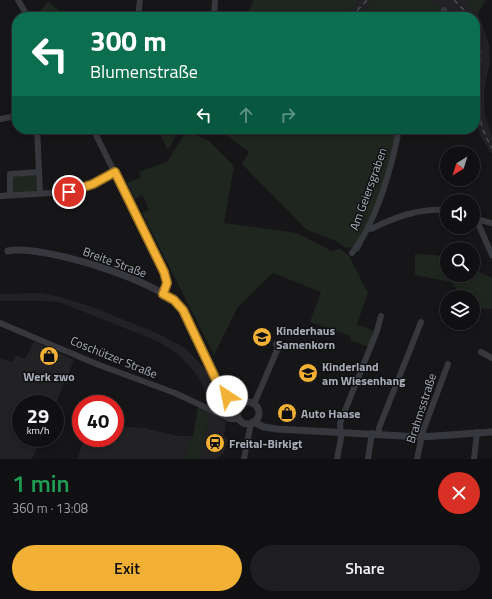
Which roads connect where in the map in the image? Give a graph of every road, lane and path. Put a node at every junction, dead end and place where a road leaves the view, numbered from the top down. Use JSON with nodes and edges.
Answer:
{"nodes":[{"id":1,"x":18,"y":0,"type":"edge"},
{"id":2,"x":140,"y":0,"type":"edge"},
{"id":3,"x":216,"y":0,"type":"edge"},
{"id":4,"x":25,"y":12,"type":"edge"},
{"id":5,"x":139,"y":12,"type":"edge"},
{"id":6,"x":215,"y":12,"type":"edge"},
{"id":7,"x":12,"y":117,"type":"edge"},
{"id":8,"x":0,"y":119,"type":"edge"},
{"id":9,"x":36,"y":134,"type":"edge"},
{"id":10,"x":96,"y":134,"type":"edge"},
{"id":11,"x":398,"y":134,"type":"edge"},
{"id":12,"x":39,"y":172,"type":"junction"},
{"id":13,"x":115,"y":172,"type":"junction"},
{"id":14,"x":40,"y":193,"type":"junction"},
{"id":15,"x":10,"y":195,"type":"junction"},
{"id":16,"x":0,"y":196,"type":"edge"},
{"id":17,"x":440,"y":210,"type":"edge"},
{"id":18,"x":480,"y":220,"type":"edge"},
{"id":19,"x":492,"y":223,"type":"edge"},
{"id":20,"x":368,"y":228,"type":"junction"},
{"id":21,"x":480,"y":230,"type":"edge"},
{"id":22,"x":0,"y":251,"type":"edge"},
{"id":23,"x":352,"y":253,"type":"dead end"},
{"id":24,"x":492,"y":255,"type":"edge"},
{"id":25,"x":163,"y":294,"type":"junction"},
{"id":26,"x":381,"y":316,"type":"dead end"},
{"id":27,"x":421,"y":322,"type":"dead end"},
{"id":28,"x":0,"y":323,"type":"edge"},
{"id":29,"x":276,"y":344,"type":"dead end"},
{"id":30,"x":481,"y":352,"type":"dead end"},
{"id":31,"x":492,"y":358,"type":"edge"},
{"id":32,"x":448,"y":364,"type":"dead end"},
{"id":33,"x":254,"y":404,"type":"junction"},
{"id":34,"x":239,"y":411,"type":"junction"},
{"id":35,"x":254,"y":421,"type":"junction"},
{"id":36,"x":341,"y":432,"type":"junction"},
{"id":37,"x":477,"y":432,"type":"junction"},
{"id":38,"x":492,"y":432,"type":"edge"},
{"id":39,"x":375,"y":434,"type":"junction"},
{"id":40,"x":421,"y":436,"type":"junction"},
{"id":41,"x":244,"y":459,"type":"edge"},
{"id":42,"x":337,"y":459,"type":"edge"},
{"id":43,"x":368,"y":459,"type":"edge"},
{"id":44,"x":417,"y":459,"type":"edge"},
{"id":45,"x":474,"y":459,"type":"edge"}],
"edges":[{"from":1,"to":4,"type":"street"},
{"from":2,"to":5,"type":"street"},
{"from":3,"to":6,"type":"street"},
{"from":7,"to":8,"type":"street"},
{"from":9,"to":12,"type":"street"},
{"from":10,"to":13,"type":"street"},
{"from":11,"to":20,"type":"street","name":"Am Geiersgraben"},
{"from":12,"to":14,"type":"street"},
{"from":12,"to":15,"type":"street"},
{"from":13,"to":14,"type":"street"},
{"from":13,"to":25,"type":"street"},
{"from":14,"to":15,"type":"street"},
{"from":15,"to":16,"type":"street"},
{"from":17,"to":20,"type":"street"},
{"from":18,"to":19,"type":"street"},
{"from":20,"to":23,"type":"street","name":"Am Geiersgraben"},
{"from":21,"to":24,"type":"street"},
{"from":22,"to":25,"type":"street","name":"Breite Straße"},
{"from":25,"to":34,"type":"street","name":"Breite Straße"},
{"from":26,"to":36,"type":"street"},
{"from":27,"to":39,"type":"street"},
{"from":28,"to":34,"type":"street","name":"Coschützer Straße"},
{"from":29,"to":33,"type":"street"},
{"from":30,"to":31,"type":"street"},
{"from":32,"to":40,"type":"street","name":"Brahmsstraße"},
{"from":33,"to":34,"type":"street","name":"Coschützer Straße"},
{"from":33,"to":35,"type":"street"},
{"from":34,"to":35,"type":"street","name":"Coschützer Straße"},
{"from":35,"to":36,"type":"street","name":"Coschützer Straße"},
{"from":35,"to":41,"type":"street"},
{"from":36,"to":39,"type":"street","name":"Coschützer Straße"},
{"from":36,"to":42,"type":"street"},
{"from":37,"to":38,"type":"street","name":"Coschützer Straße"},
{"from":37,"to":40,"type":"street","name":"Coschützer Straße"},
{"from":37,"to":45,"type":"street"},
{"from":39,"to":40,"type":"street","name":"Coschützer Straße"},
{"from":39,"to":43,"type":"street"},
{"from":40,"to":44,"type":"street","name":"Brahmsstraße"}]}
